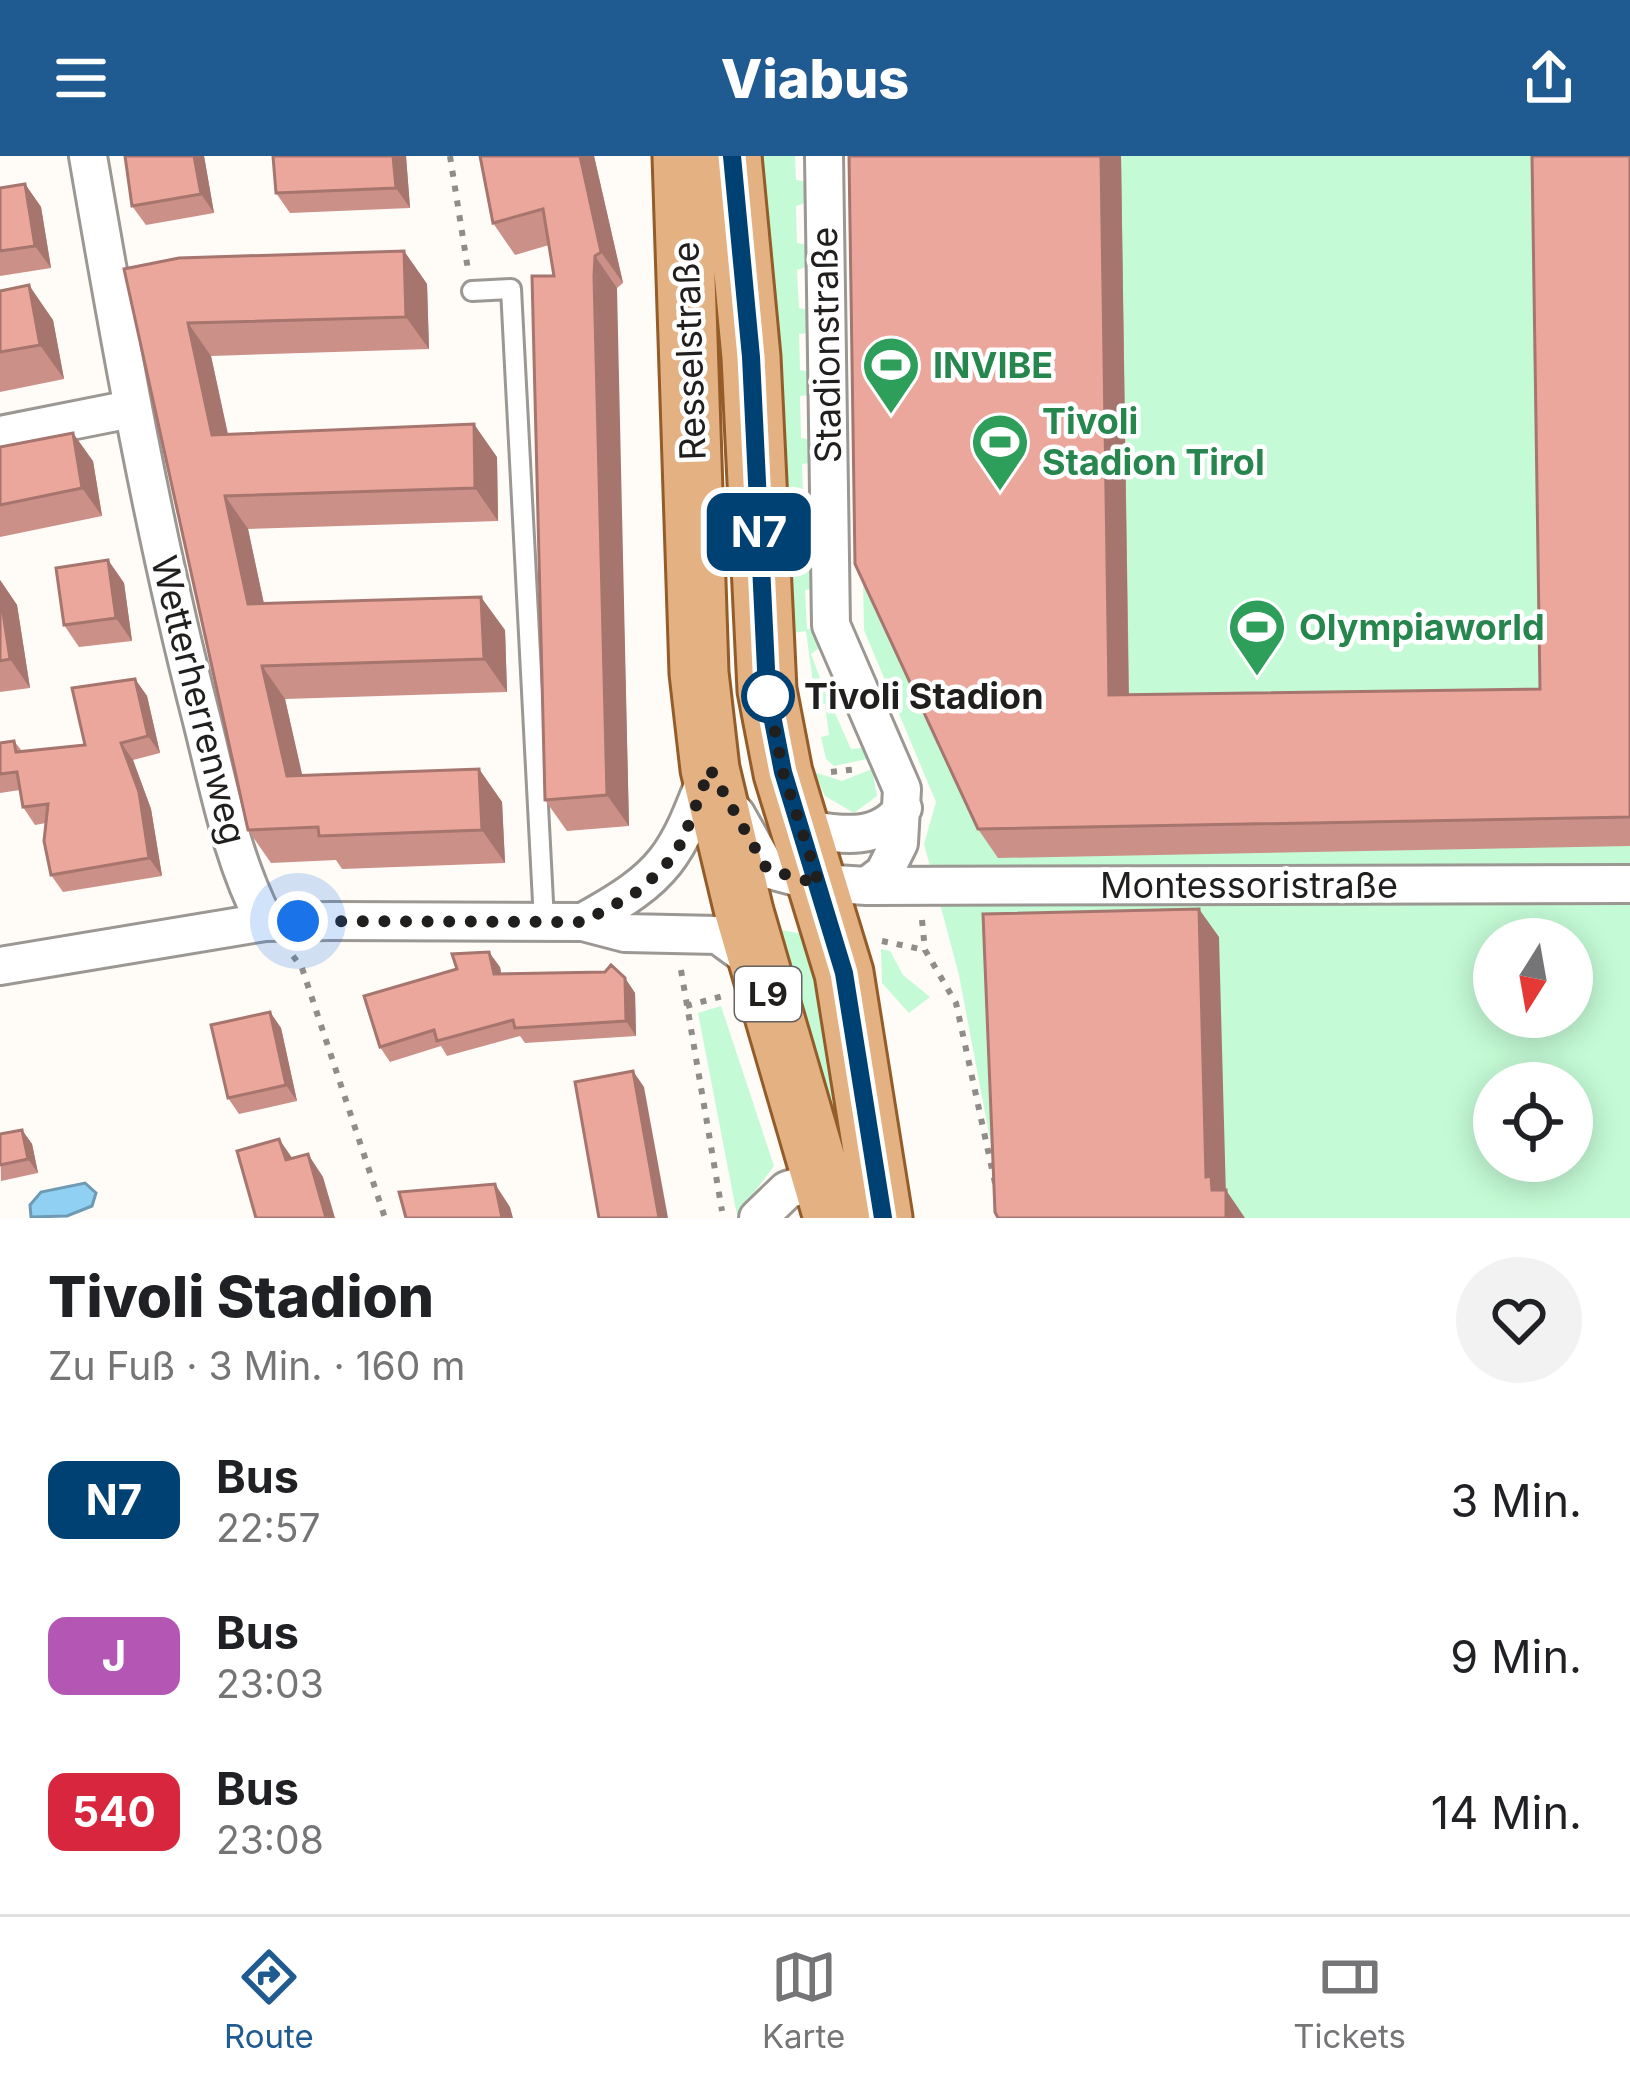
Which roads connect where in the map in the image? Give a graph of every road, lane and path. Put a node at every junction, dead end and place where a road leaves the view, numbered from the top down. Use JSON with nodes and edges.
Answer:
{"nodes":[{"id":1,"x":88,"y":156,"type":"edge"},
{"id":2,"x":450,"y":156,"type":"edge"},
{"id":3,"x":682,"y":156,"type":"edge"},
{"id":4,"x":732,"y":156,"type":"edge"},
{"id":5,"x":824,"y":156,"type":"edge"},
{"id":6,"x":472,"y":291,"type":"joint"},
{"id":7,"x":131,"y":409,"type":"junction"},
{"id":8,"x":0,"y":435,"type":"edge"},
{"id":9,"x":710,"y":769,"type":"junction"},
{"id":10,"x":903,"y":808,"type":"junction"},
{"id":11,"x":799,"y":828,"type":"junction"},
{"id":12,"x":1630,"y":884,"type":"edge"},
{"id":13,"x":843,"y":885,"type":"junction"},
{"id":14,"x":918,"y":886,"type":"junction"},
{"id":15,"x":544,"y":921,"type":"junction"},
{"id":16,"x":265,"y":922,"type":"junction"},
{"id":17,"x":583,"y":922,"type":"junction"},
{"id":18,"x":759,"y":965,"type":"junction"},
{"id":19,"x":0,"y":966,"type":"edge"},
{"id":20,"x":680,"y":966,"type":"dead end"},
{"id":21,"x":696,"y":1004,"type":"dead end"},
{"id":22,"x":686,"y":1006,"type":"junction"},
{"id":23,"x":998,"y":1196,"type":"edge"},
{"id":24,"x":828,"y":1198,"type":"edge"},
{"id":25,"x":385,"y":1218,"type":"edge"},
{"id":26,"x":724,"y":1218,"type":"edge"},
{"id":27,"x":758,"y":1218,"type":"edge"},
{"id":28,"x":884,"y":1218,"type":"edge"}],
"edges":[{"from":1,"to":7,"type":"street","name":"Wetterherrenweg"},
{"from":2,"to":6,"type":"path"},
{"from":3,"to":9,"type":"main road","name":"Resselstraße","number":"L9"},
{"from":4,"to":11,"type":"main road","name":"Resselstraße","number":"L9"},
{"from":5,"to":10,"type":"street","name":"Stadionstraße"},
{"from":6,"to":15,"type":"lane"},
{"from":7,"to":8,"type":"street"},
{"from":7,"to":16,"type":"street","name":"Wetterherrenweg"},
{"from":9,"to":13,"type":"street"},
{"from":9,"to":17,"type":"street"},
{"from":9,"to":18,"type":"main road","name":"Resselstraße","number":"L9"},
{"from":10,"to":11,"type":"street"},
{"from":10,"to":13,"type":"street"},
{"from":11,"to":13,"type":"main road","name":"Resselstraße","number":"L9"},
{"from":12,"to":14,"type":"street","name":"Montessoristraße"},
{"from":13,"to":14,"type":"street","name":"Montessoristraße"},
{"from":13,"to":28,"type":"main road","name":"Resselstraße","number":"L9"},
{"from":14,"to":23,"type":"path"},
{"from":15,"to":16,"type":"street"},
{"from":15,"to":17,"type":"street"},
{"from":16,"to":19,"type":"street"},
{"from":16,"to":25,"type":"path"},
{"from":17,"to":18,"type":"street"},
{"from":18,"to":24,"type":"main road","name":"Resselstraße","number":"L9"},
{"from":20,"to":22,"type":"path"},
{"from":21,"to":22,"type":"path"},
{"from":22,"to":26,"type":"path"},
{"from":24,"to":27,"type":"street","name":"Resselstraße"}]}
